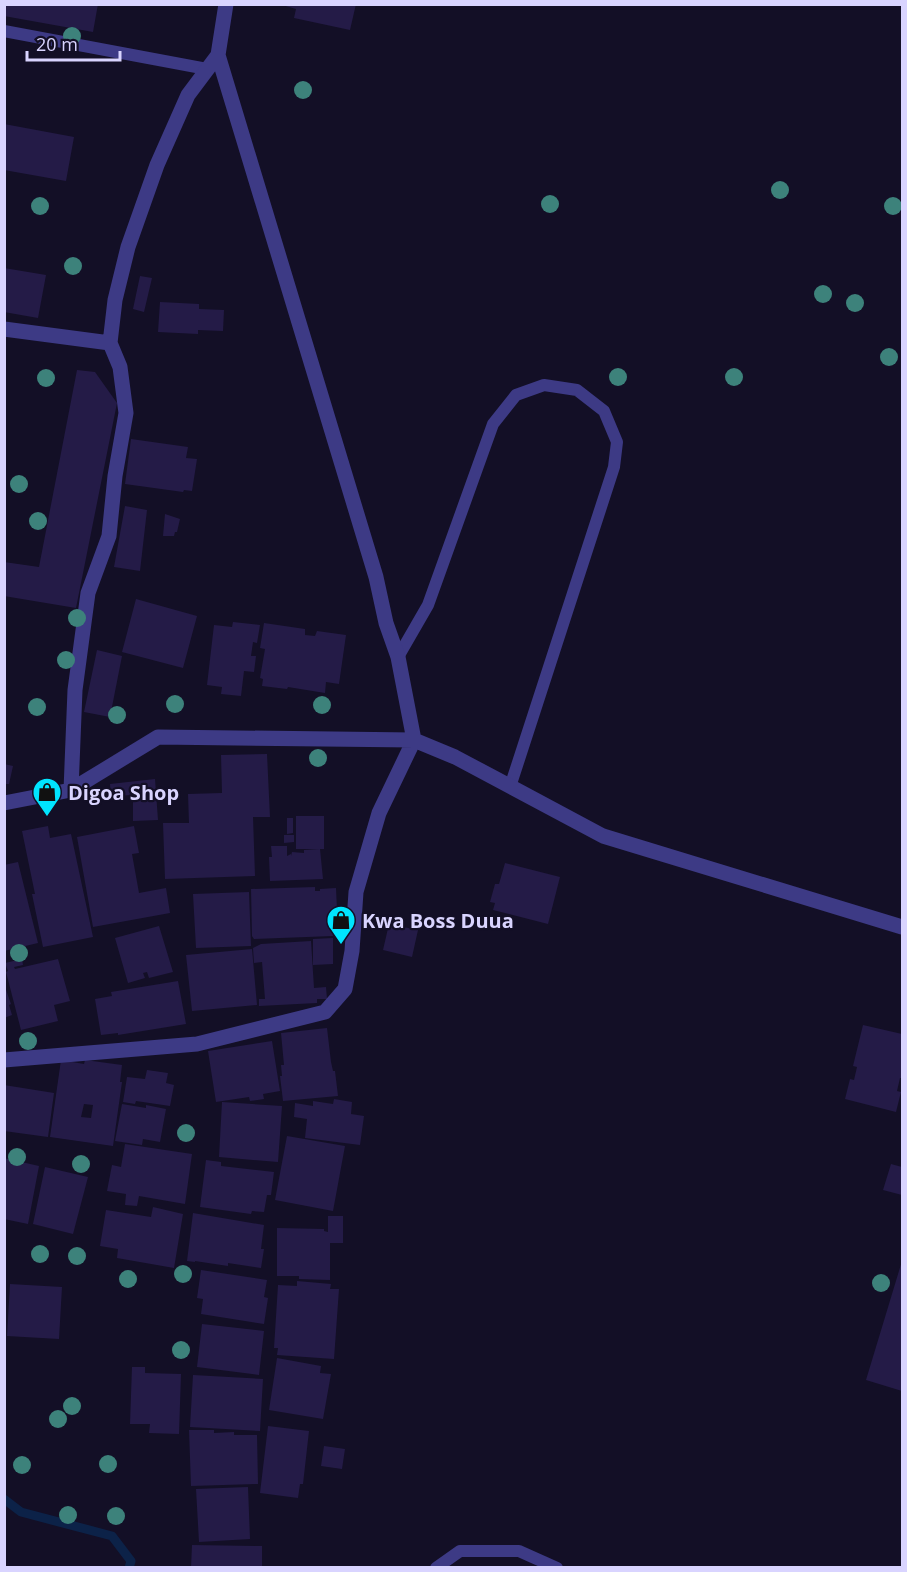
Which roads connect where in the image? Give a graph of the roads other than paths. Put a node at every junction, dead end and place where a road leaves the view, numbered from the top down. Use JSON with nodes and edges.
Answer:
{"nodes":[{"id":1,"x":226,"y":4,"type":"edge"},
{"id":2,"x":4,"y":31,"type":"edge"},
{"id":3,"x":218,"y":55,"type":"junction"},
{"id":4,"x":207,"y":69,"type":"junction"},
{"id":5,"x":4,"y":329,"type":"edge"},
{"id":6,"x":110,"y":343,"type":"junction"},
{"id":7,"x":398,"y":657,"type":"junction"},
{"id":8,"x":414,"y":740,"type":"junction"},
{"id":9,"x":510,"y":787,"type":"junction"},
{"id":10,"x":71,"y":790,"type":"junction"},
{"id":11,"x":4,"y":803,"type":"edge"},
{"id":12,"x":903,"y":927,"type":"edge"},
{"id":13,"x":4,"y":1060,"type":"edge"},
{"id":14,"x":436,"y":1568,"type":"edge"},
{"id":15,"x":557,"y":1568,"type":"edge"}],
"edges":[{"from":1,"to":3,"type":"street"},
{"from":2,"to":4,"type":"lane"},
{"from":3,"to":4,"type":"street"},
{"from":3,"to":7,"type":"street"},
{"from":4,"to":6,"type":"street"},
{"from":5,"to":6,"type":"street"},
{"from":6,"to":10,"type":"street"},
{"from":7,"to":8,"type":"street"},
{"from":7,"to":9,"type":"lane"},
{"from":8,"to":9,"type":"street"},
{"from":8,"to":10,"type":"street"},
{"from":8,"to":13,"type":"street"},
{"from":9,"to":12,"type":"street"},
{"from":10,"to":11,"type":"street"},
{"from":14,"to":15,"type":"lane"}]}
